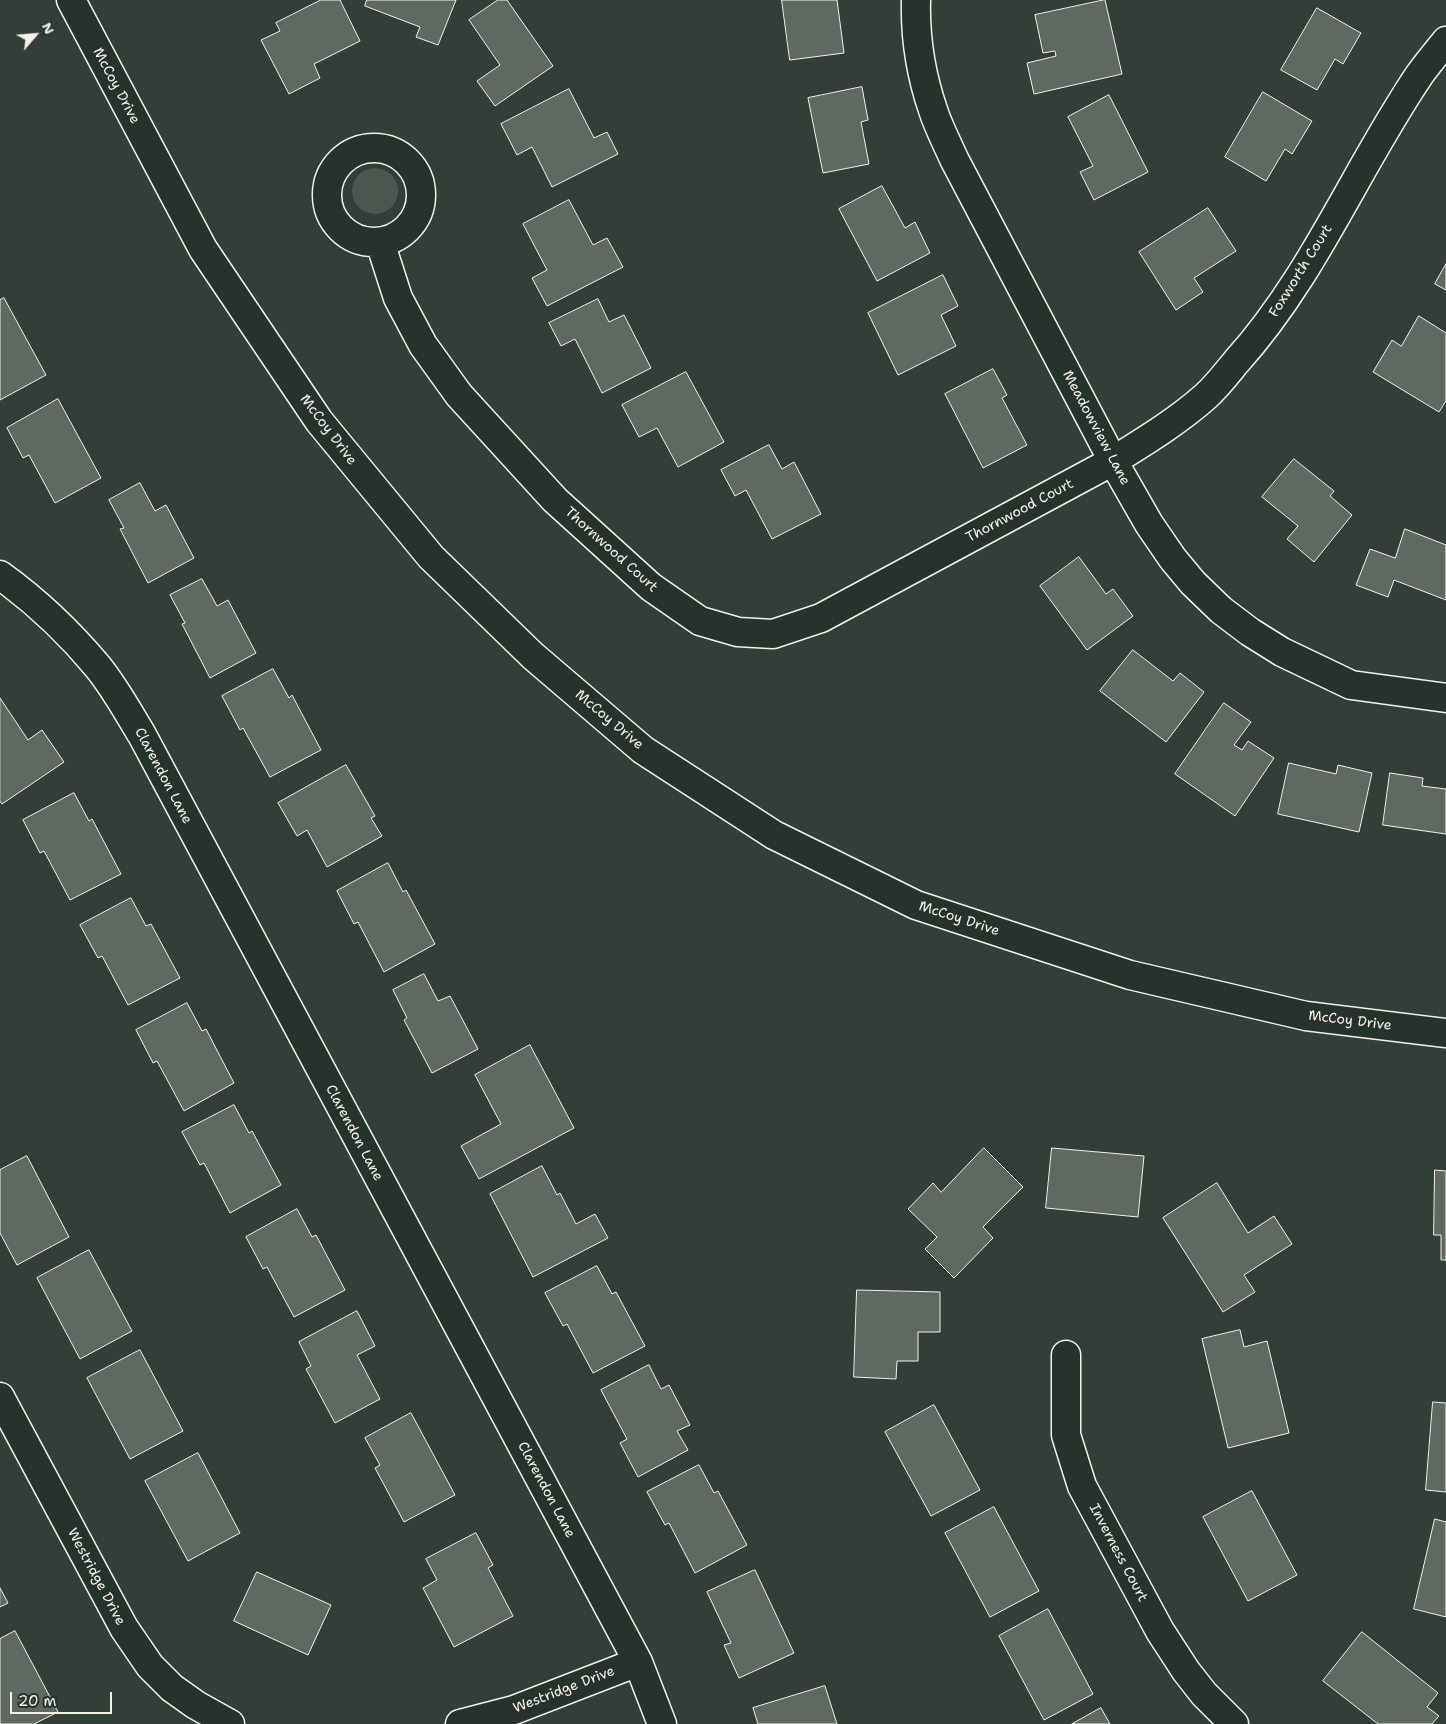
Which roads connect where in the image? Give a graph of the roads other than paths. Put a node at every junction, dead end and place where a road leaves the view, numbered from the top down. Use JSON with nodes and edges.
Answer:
{"nodes":[{"id":1,"x":71,"y":0,"type":"edge"},
{"id":2,"x":916,"y":0,"type":"edge"},
{"id":3,"x":1446,"y":42,"type":"edge"},
{"id":4,"x":380,"y":242,"type":"dead end"},
{"id":5,"x":1113,"y":461,"type":"junction"},
{"id":6,"x":0,"y":575,"type":"edge"},
{"id":7,"x":1446,"y":698,"type":"edge"},
{"id":8,"x":1446,"y":1033,"type":"edge"},
{"id":9,"x":1066,"y":1355,"type":"dead end"},
{"id":10,"x":0,"y":1397,"type":"edge"},
{"id":11,"x":638,"y":1662,"type":"junction"},
{"id":12,"x":230,"y":1724,"type":"edge"},
{"id":13,"x":460,"y":1724,"type":"edge"},
{"id":14,"x":662,"y":1724,"type":"edge"},
{"id":15,"x":1234,"y":1724,"type":"edge"}],
"edges":[{"from":1,"to":8,"type":"street","name":"McCoy Drive"},
{"from":2,"to":5,"type":"street","name":"Meadowview Lane"},
{"from":3,"to":5,"type":"street","name":"Foxworth Court"},
{"from":4,"to":5,"type":"street","name":"Thornwood Court"},
{"from":5,"to":7,"type":"street","name":"Meadowview Lane"},
{"from":6,"to":11,"type":"street","name":"Clarendon Lane"},
{"from":9,"to":15,"type":"street","name":"Inverness Court"},
{"from":10,"to":12,"type":"street","name":"Westridge Drive"},
{"from":11,"to":13,"type":"street","name":"Westridge Drive"},
{"from":11,"to":14,"type":"street","name":"Clarendon Lane"}]}
